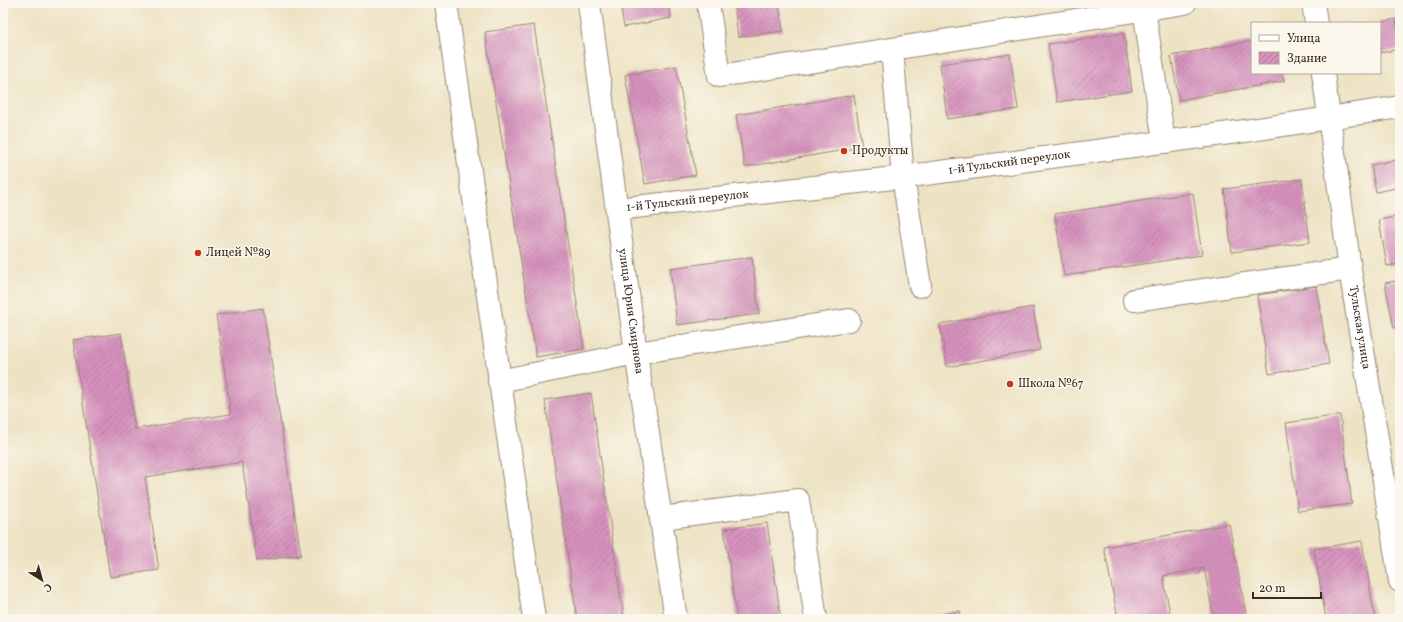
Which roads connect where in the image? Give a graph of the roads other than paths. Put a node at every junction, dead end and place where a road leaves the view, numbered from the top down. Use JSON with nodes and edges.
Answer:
{"nodes":[{"id":1,"x":446,"y":3,"type":"edge"},
{"id":2,"x":588,"y":3,"type":"edge"},
{"id":3,"x":708,"y":3,"type":"edge"},
{"id":4,"x":1185,"y":3,"type":"edge"},
{"id":5,"x":1313,"y":3,"type":"edge"},
{"id":6,"x":1144,"y":10,"type":"junction"},
{"id":7,"x":1316,"y":22,"type":"edge"},
{"id":8,"x":892,"y":49,"type":"junction"},
{"id":9,"x":1323,"y":74,"type":"edge"},
{"id":10,"x":1400,"y":107,"type":"edge"},
{"id":11,"x":1330,"y":118,"type":"junction"},
{"id":12,"x":1164,"y":142,"type":"junction"},
{"id":13,"x":903,"y":178,"type":"junction"},
{"id":14,"x":617,"y":209,"type":"junction"},
{"id":15,"x":1350,"y":269,"type":"junction"},
{"id":16,"x":920,"y":286,"type":"dead end"},
{"id":17,"x":1134,"y":300,"type":"dead end"},
{"id":18,"x":850,"y":320,"type":"dead end"},
{"id":19,"x":636,"y":353,"type":"junction"},
{"id":20,"x":499,"y":380,"type":"junction"},
{"id":21,"x":662,"y":518,"type":"junction"},
{"id":22,"x":1400,"y":581,"type":"edge"},
{"id":23,"x":534,"y":619,"type":"edge"},
{"id":24,"x":676,"y":619,"type":"edge"},
{"id":25,"x":816,"y":619,"type":"edge"}],
"edges":[{"from":1,"to":20,"type":"street"},
{"from":2,"to":14,"type":"street","name":"улица Юрия Смирнова"},
{"from":3,"to":8,"type":"street"},
{"from":4,"to":6,"type":"street"},
{"from":5,"to":7,"type":"street"},
{"from":6,"to":8,"type":"street"},
{"from":6,"to":12,"type":"street"},
{"from":8,"to":13,"type":"street"},
{"from":9,"to":11,"type":"street","name":"Тульская улица"},
{"from":10,"to":11,"type":"street","name":"1-й Тульский переулок"},
{"from":11,"to":12,"type":"street","name":"1-й Тульский переулок"},
{"from":11,"to":15,"type":"street","name":"Тульская улица"},
{"from":12,"to":13,"type":"street","name":"1-й Тульский переулок"},
{"from":13,"to":14,"type":"street","name":"1-й Тульский переулок"},
{"from":13,"to":16,"type":"street"},
{"from":14,"to":19,"type":"street","name":"улица Юрия Смирнова"},
{"from":15,"to":17,"type":"street"},
{"from":15,"to":22,"type":"street","name":"Тульская улица"},
{"from":18,"to":19,"type":"street"},
{"from":19,"to":20,"type":"street"},
{"from":19,"to":21,"type":"street","name":"улица Юрия Смирнова"},
{"from":20,"to":23,"type":"street"},
{"from":21,"to":24,"type":"street","name":"улица Юрия Смирнова"},
{"from":21,"to":25,"type":"street"}]}
